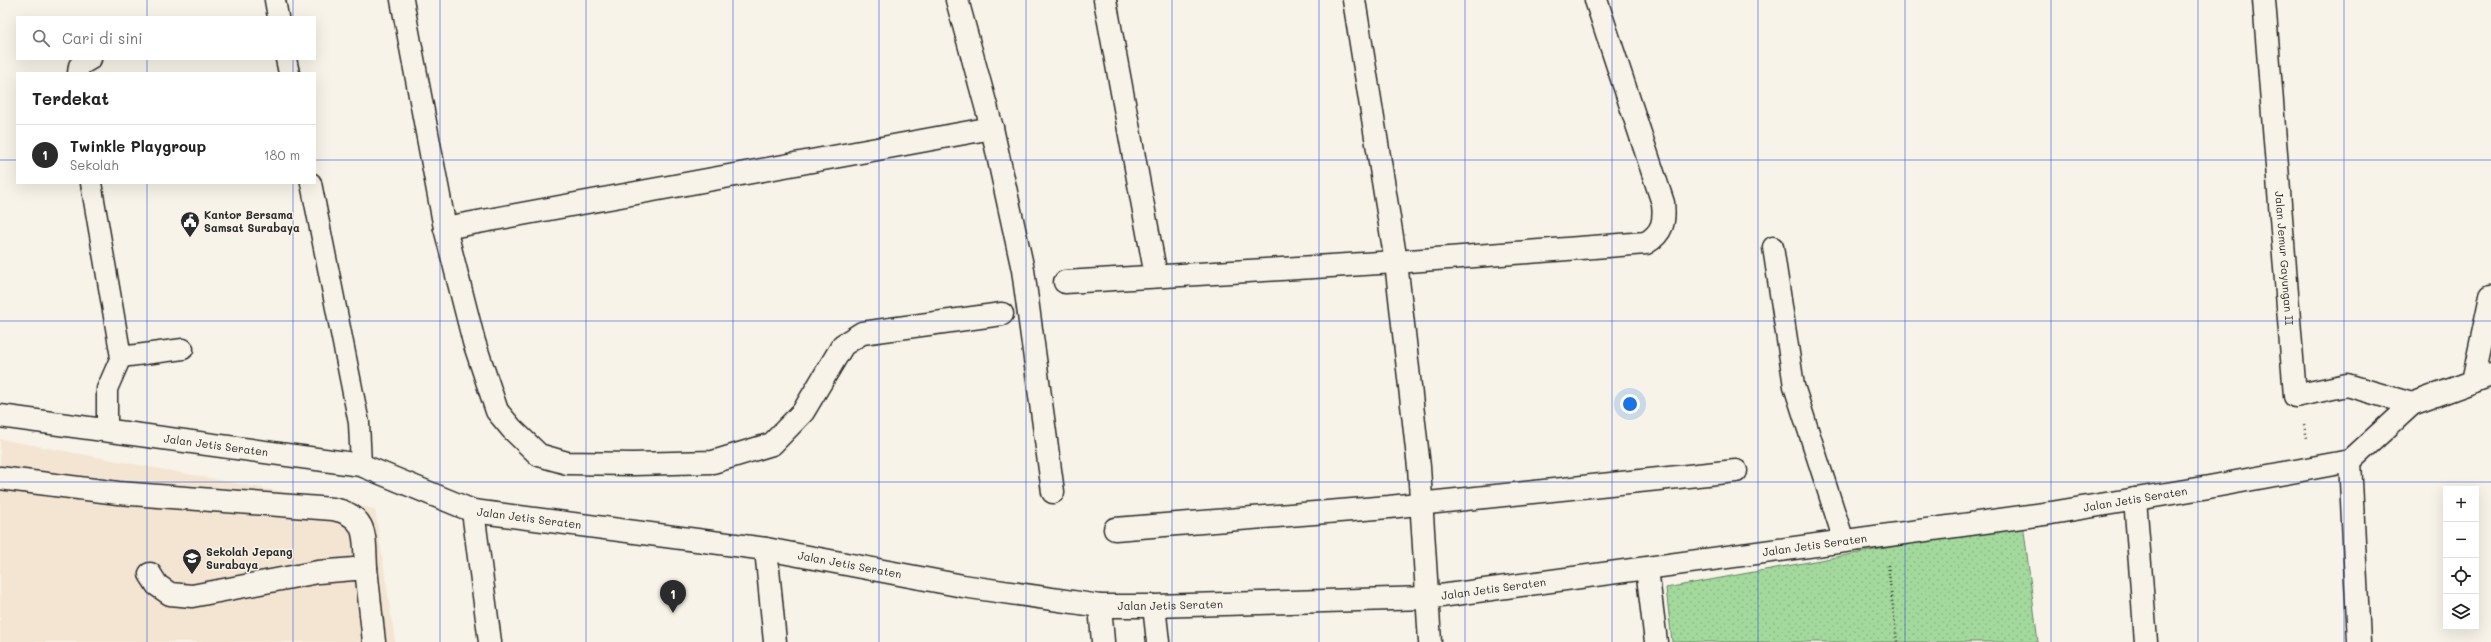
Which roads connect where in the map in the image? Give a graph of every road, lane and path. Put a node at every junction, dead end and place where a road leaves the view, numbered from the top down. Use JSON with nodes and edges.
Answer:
{"nodes":[{"id":1,"x":275,"y":0,"type":"edge"},
{"id":2,"x":402,"y":0,"type":"edge"},
{"id":3,"x":957,"y":0,"type":"edge"},
{"id":4,"x":1105,"y":0,"type":"edge"},
{"id":5,"x":1354,"y":0,"type":"edge"},
{"id":6,"x":1596,"y":0,"type":"edge"},
{"id":7,"x":2264,"y":0,"type":"edge"},
{"id":8,"x":278,"y":16,"type":"edge"},
{"id":9,"x":89,"y":60,"type":"edge"},
{"id":10,"x":286,"y":60,"type":"edge"},
{"id":11,"x":78,"y":72,"type":"edge"},
{"id":12,"x":289,"y":72,"type":"edge"},
{"id":13,"x":992,"y":128,"type":"junction"},
{"id":14,"x":91,"y":184,"type":"edge"},
{"id":15,"x":311,"y":184,"type":"edge"},
{"id":16,"x":445,"y":228,"type":"junction"},
{"id":17,"x":1773,"y":247,"type":"dead end"},
{"id":18,"x":1396,"y":262,"type":"junction"},
{"id":19,"x":1156,"y":276,"type":"junction"},
{"id":20,"x":1064,"y":282,"type":"dead end"},
{"id":21,"x":2491,"y":296,"type":"edge"},
{"id":22,"x":1028,"y":313,"type":"junction"},
{"id":23,"x":1002,"y":314,"type":"joint"},
{"id":24,"x":183,"y":349,"type":"dead end"},
{"id":25,"x":121,"y":357,"type":"junction"},
{"id":26,"x":2482,"y":378,"type":"edge"},
{"id":27,"x":2296,"y":396,"type":"junction"},
{"id":28,"x":2412,"y":404,"type":"junction"},
{"id":29,"x":0,"y":416,"type":"edge"},
{"id":30,"x":107,"y":430,"type":"junction"},
{"id":31,"x":2350,"y":461,"type":"junction"},
{"id":32,"x":361,"y":465,"type":"junction"},
{"id":33,"x":2316,"y":467,"type":"junction"},
{"id":34,"x":1736,"y":472,"type":"dead end"},
{"id":35,"x":0,"y":478,"type":"edge"},
{"id":36,"x":1053,"y":492,"type":"dead end"},
{"id":37,"x":2135,"y":499,"type":"junction"},
{"id":38,"x":1420,"y":502,"type":"junction"},
{"id":39,"x":473,"y":511,"type":"junction"},
{"id":40,"x":1115,"y":529,"type":"dead end"},
{"id":41,"x":1844,"y":541,"type":"junction"},
{"id":42,"x":766,"y":549,"type":"junction"},
{"id":43,"x":366,"y":568,"type":"junction"},
{"id":44,"x":1647,"y":569,"type":"junction"},
{"id":45,"x":1889,"y":572,"type":"dead end"},
{"id":46,"x":150,"y":574,"type":"dead end"},
{"id":47,"x":1426,"y":598,"type":"junction"},
{"id":48,"x":1100,"y":606,"type":"junction"},
{"id":49,"x":1154,"y":606,"type":"junction"},
{"id":50,"x":374,"y":642,"type":"edge"},
{"id":51,"x":490,"y":642,"type":"edge"},
{"id":52,"x":775,"y":642,"type":"edge"},
{"id":53,"x":1103,"y":642,"type":"edge"},
{"id":54,"x":1158,"y":642,"type":"edge"},
{"id":55,"x":1430,"y":642,"type":"edge"},
{"id":56,"x":1656,"y":642,"type":"edge"},
{"id":57,"x":1897,"y":642,"type":"edge"},
{"id":58,"x":2146,"y":642,"type":"edge"},
{"id":59,"x":2359,"y":642,"type":"edge"}],
"edges":[{"from":1,"to":8,"type":"lane"},
{"from":2,"to":16,"type":"street"},
{"from":3,"to":13,"type":"street"},
{"from":4,"to":19,"type":"street"},
{"from":5,"to":18,"type":"street"},
{"from":6,"to":18,"type":"street"},
{"from":7,"to":27,"type":"street","name":"Jalan Jemur Gayungan II"},
{"from":9,"to":11,"type":"lane"},
{"from":10,"to":12,"type":"lane"},
{"from":13,"to":16,"type":"street"},
{"from":13,"to":22,"type":"street"},
{"from":14,"to":25,"type":"lane"},
{"from":15,"to":32,"type":"lane"},
{"from":16,"to":23,"type":"street"},
{"from":17,"to":41,"type":"lane"},
{"from":18,"to":19,"type":"street"},
{"from":18,"to":38,"type":"street"},
{"from":19,"to":20,"type":"street"},
{"from":21,"to":26,"type":"street"},
{"from":22,"to":23,"type":"lane"},
{"from":22,"to":36,"type":"street"},
{"from":24,"to":25,"type":"lane"},
{"from":25,"to":30,"type":"lane"},
{"from":26,"to":28,"type":"street"},
{"from":27,"to":28,"type":"street"},
{"from":27,"to":33,"type":"path"},
{"from":28,"to":31,"type":"street"},
{"from":29,"to":30,"type":"street","name":"Jalan Jetis Seraten"},
{"from":30,"to":32,"type":"street","name":"Jalan Jetis Seraten"},
{"from":31,"to":33,"type":"street","name":"Jalan Jetis Seraten"},
{"from":31,"to":59,"type":"street"},
{"from":32,"to":39,"type":"street","name":"Jalan Jetis Seraten"},
{"from":33,"to":37,"type":"street","name":"Jalan Jetis Seraten"},
{"from":34,"to":38,"type":"street"},
{"from":35,"to":43,"type":"street"},
{"from":37,"to":41,"type":"street","name":"Jalan Jetis Seraten"},
{"from":37,"to":58,"type":"street"},
{"from":38,"to":40,"type":"street"},
{"from":38,"to":47,"type":"street"},
{"from":39,"to":42,"type":"street","name":"Jalan Jetis Seraten"},
{"from":39,"to":51,"type":"street"},
{"from":41,"to":44,"type":"street","name":"Jalan Jetis Seraten"},
{"from":42,"to":48,"type":"street","name":"Jalan Jetis Seraten"},
{"from":42,"to":52,"type":"street"},
{"from":43,"to":46,"type":"street"},
{"from":43,"to":50,"type":"street"},
{"from":44,"to":47,"type":"street","name":"Jalan Jetis Seraten"},
{"from":44,"to":56,"type":"street"},
{"from":45,"to":57,"type":"path"},
{"from":47,"to":49,"type":"street","name":"Jalan Jetis Seraten"},
{"from":47,"to":55,"type":"street"},
{"from":48,"to":49,"type":"street","name":"Jalan Jetis Seraten"},
{"from":48,"to":53,"type":"street"},
{"from":49,"to":54,"type":"street"}]}
